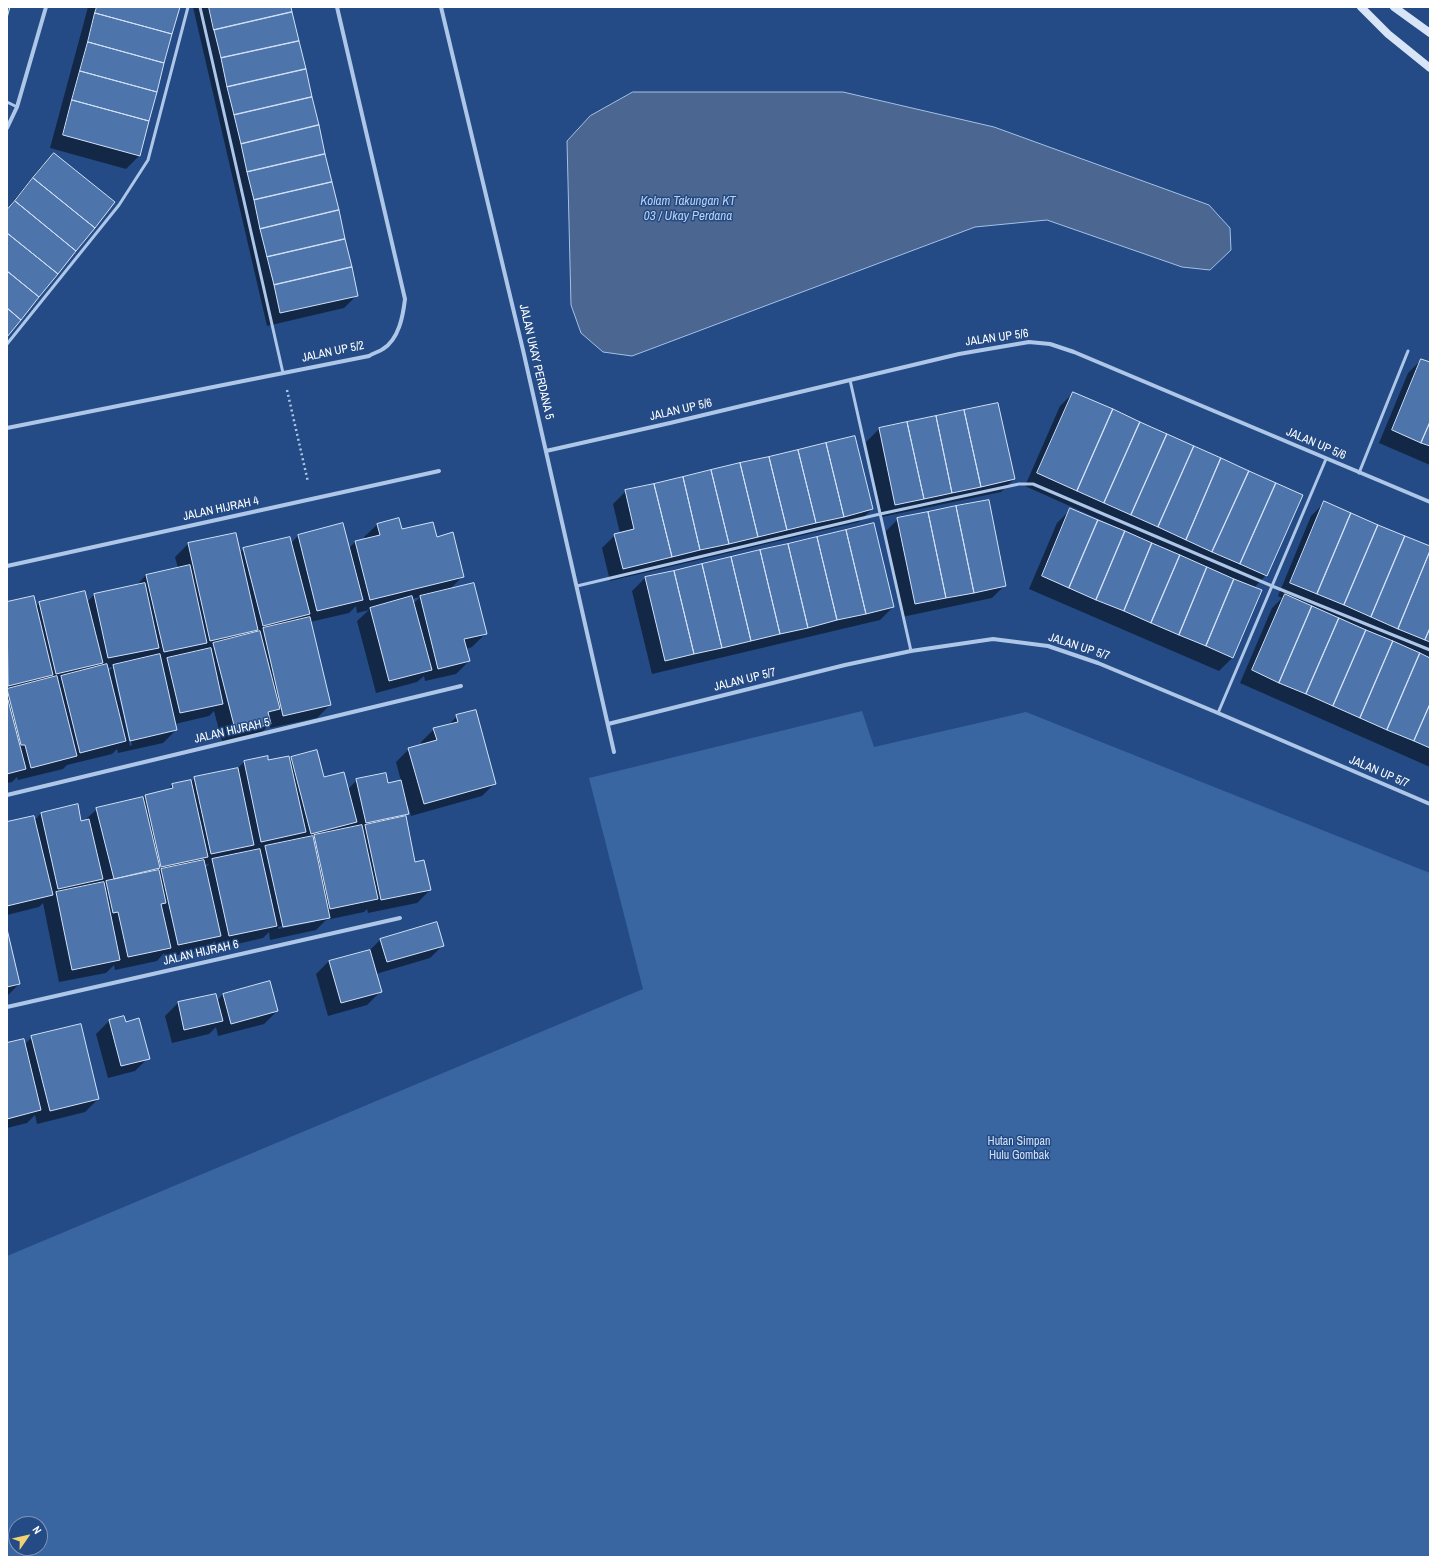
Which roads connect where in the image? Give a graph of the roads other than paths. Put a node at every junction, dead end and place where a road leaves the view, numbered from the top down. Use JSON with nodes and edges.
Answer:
{"nodes":[{"id":1,"x":46,"y":7,"type":"edge"},
{"id":2,"x":188,"y":7,"type":"edge"},
{"id":3,"x":200,"y":7,"type":"edge"},
{"id":4,"x":337,"y":7,"type":"edge"},
{"id":5,"x":441,"y":7,"type":"edge"},
{"id":6,"x":1362,"y":7,"type":"edge"},
{"id":7,"x":1394,"y":7,"type":"edge"},
{"id":8,"x":1430,"y":33,"type":"edge"},
{"id":9,"x":1430,"y":68,"type":"edge"},
{"id":10,"x":7,"y":102,"type":"edge"},
{"id":11,"x":17,"y":107,"type":"junction"},
{"id":12,"x":7,"y":128,"type":"edge"},
{"id":13,"x":7,"y":344,"type":"edge"},
{"id":14,"x":1408,"y":351,"type":"dead end"},
{"id":15,"x":283,"y":374,"type":"junction"},
{"id":16,"x":850,"y":380,"type":"junction"},
{"id":17,"x":7,"y":428,"type":"edge"},
{"id":18,"x":546,"y":451,"type":"junction"},
{"id":19,"x":1326,"y":459,"type":"junction"},
{"id":20,"x":440,"y":471,"type":"dead end"},
{"id":21,"x":1359,"y":473,"type":"junction"},
{"id":22,"x":1430,"y":502,"type":"edge"},
{"id":23,"x":880,"y":514,"type":"junction"},
{"id":24,"x":7,"y":566,"type":"edge"},
{"id":25,"x":577,"y":586,"type":"junction"},
{"id":26,"x":1272,"y":586,"type":"junction"},
{"id":27,"x":1430,"y":650,"type":"edge"},
{"id":28,"x":911,"y":651,"type":"junction"},
{"id":29,"x":461,"y":686,"type":"dead end"},
{"id":30,"x":1218,"y":713,"type":"junction"},
{"id":31,"x":608,"y":724,"type":"junction"},
{"id":32,"x":614,"y":752,"type":"dead end"},
{"id":33,"x":7,"y":795,"type":"edge"},
{"id":34,"x":1430,"y":804,"type":"edge"},
{"id":35,"x":400,"y":918,"type":"dead end"},
{"id":36,"x":7,"y":1007,"type":"edge"}],
"edges":[{"from":1,"to":11,"type":"street"},
{"from":2,"to":13,"type":"lane"},
{"from":3,"to":15,"type":"lane"},
{"from":4,"to":15,"type":"street","name":"JALAN UP 5/2"},
{"from":5,"to":18,"type":"street","name":"JALAN UKAY PERDANA 5"},
{"from":6,"to":9,"type":"street"},
{"from":7,"to":8,"type":"street"},
{"from":10,"to":11,"type":"lane"},
{"from":11,"to":12,"type":"street"},
{"from":14,"to":21,"type":"lane"},
{"from":15,"to":17,"type":"street","name":"JALAN UP 5/2"},
{"from":16,"to":18,"type":"street","name":"JALAN UP 5/6"},
{"from":16,"to":19,"type":"street","name":"JALAN UP 5/6"},
{"from":16,"to":23,"type":"lane"},
{"from":18,"to":25,"type":"street","name":"JALAN UKAY PERDANA 5"},
{"from":19,"to":21,"type":"street","name":"JALAN UP 5/6"},
{"from":19,"to":26,"type":"lane"},
{"from":20,"to":24,"type":"street","name":"JALAN HIJRAH 4"},
{"from":21,"to":22,"type":"street","name":"JALAN UP 5/6"},
{"from":23,"to":25,"type":"lane"},
{"from":23,"to":26,"type":"lane"},
{"from":23,"to":28,"type":"lane"},
{"from":25,"to":31,"type":"street","name":"JALAN UKAY PERDANA 5"},
{"from":26,"to":27,"type":"lane"},
{"from":26,"to":30,"type":"lane"},
{"from":28,"to":30,"type":"street","name":"JALAN UP 5/7"},
{"from":28,"to":31,"type":"street","name":"JALAN UP 5/7"},
{"from":29,"to":33,"type":"street","name":"JALAN HIJRAH 5"},
{"from":30,"to":34,"type":"street","name":"JALAN UP 5/7"},
{"from":31,"to":32,"type":"street","name":"JALAN UKAY PERDANA 5"},
{"from":35,"to":36,"type":"street","name":"JALAN HIJRAH 6"}]}
